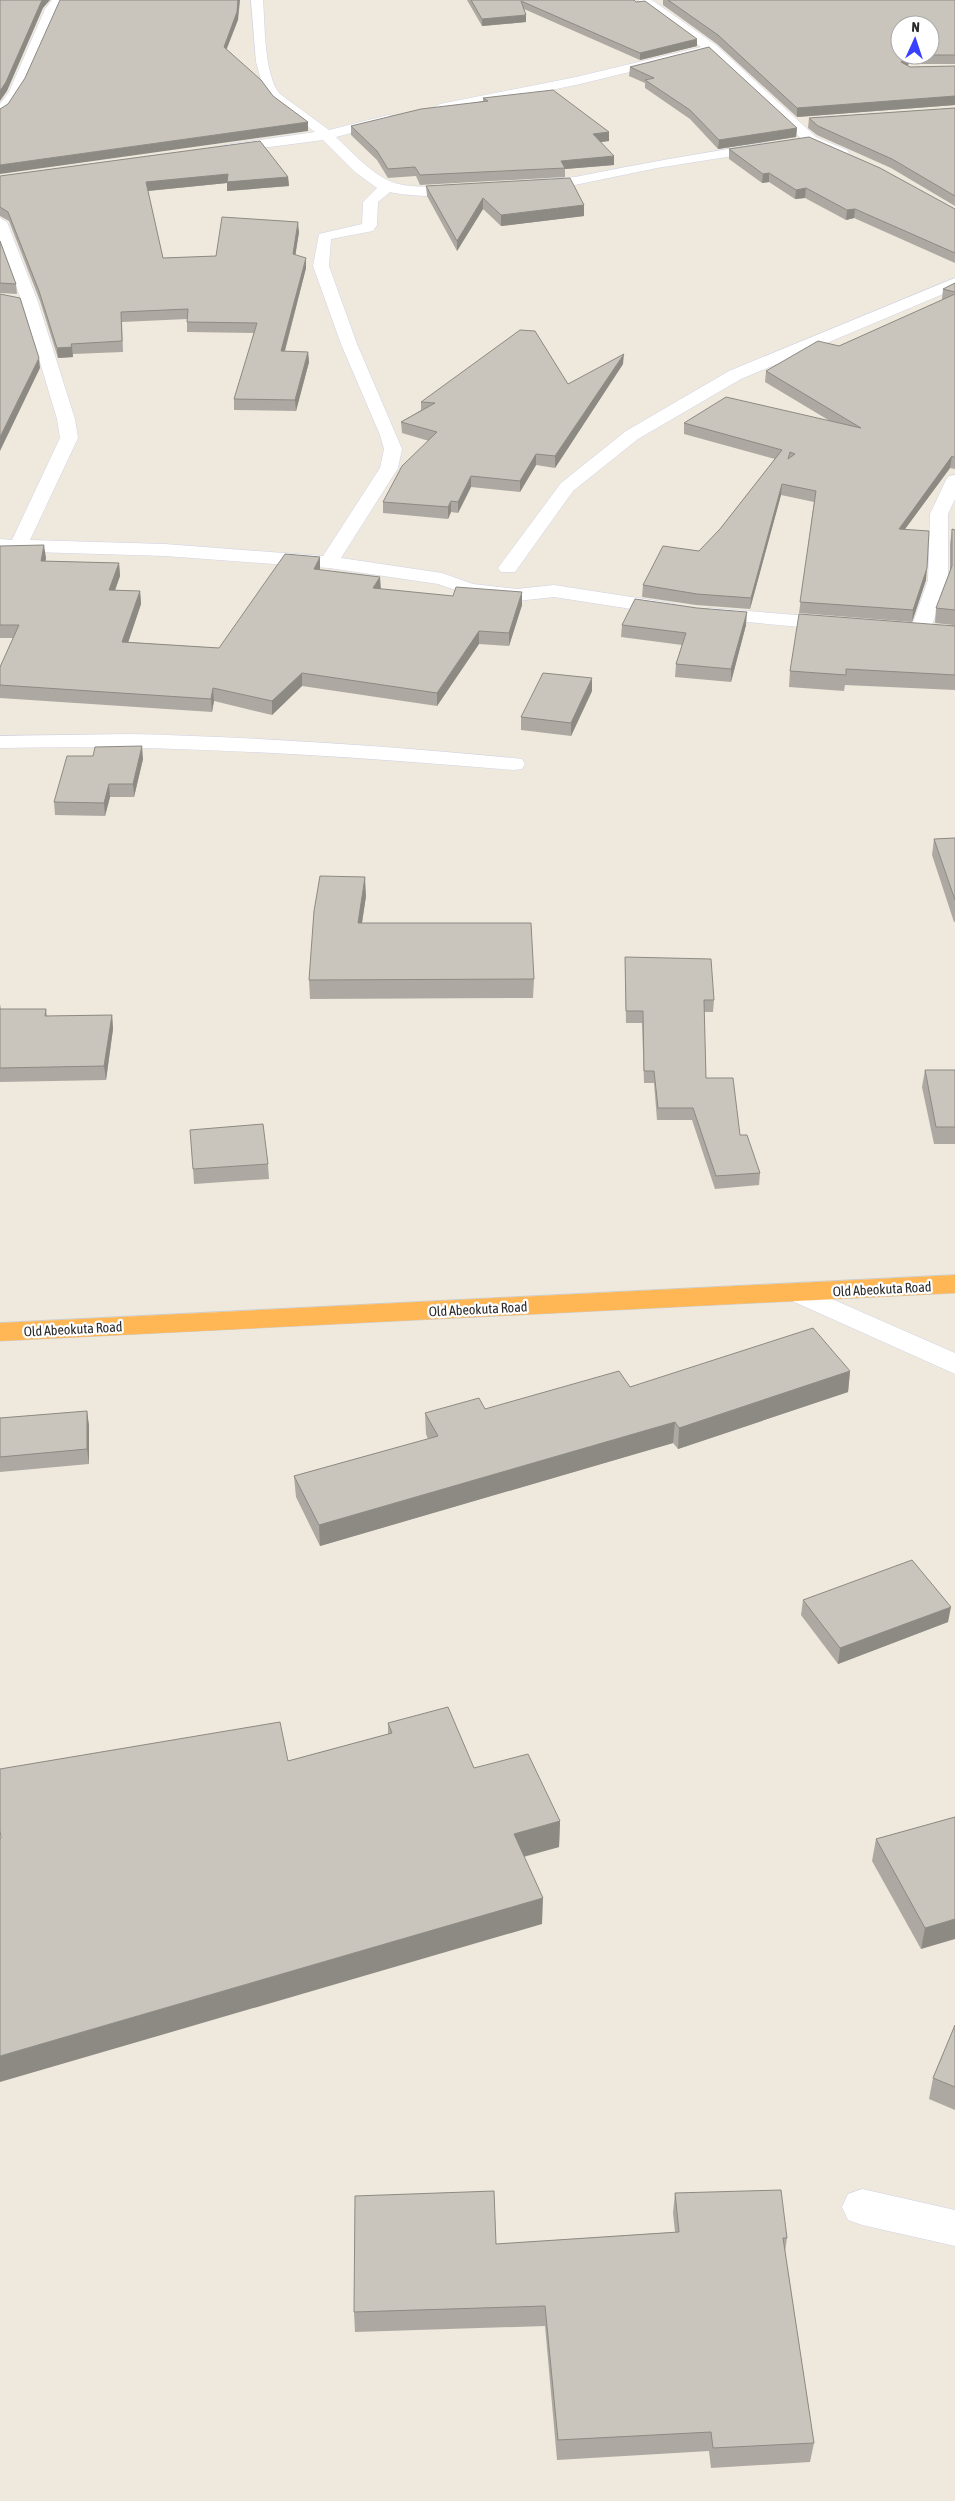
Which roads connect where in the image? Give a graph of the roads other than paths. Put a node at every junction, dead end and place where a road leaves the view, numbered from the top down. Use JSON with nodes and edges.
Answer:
{"nodes":[{"id":1,"x":58,"y":0,"type":"edge"},
{"id":2,"x":257,"y":0,"type":"edge"},
{"id":3,"x":644,"y":0,"type":"edge"},
{"id":4,"x":711,"y":48,"type":"junction"},
{"id":5,"x":424,"y":111,"type":"edge"},
{"id":6,"x":0,"y":113,"type":"edge"},
{"id":7,"x":398,"y":117,"type":"edge"},
{"id":8,"x":815,"y":122,"type":"edge"},
{"id":9,"x":796,"y":123,"type":"junction"},
{"id":10,"x":326,"y":135,"type":"junction"},
{"id":11,"x":811,"y":140,"type":"junction"},
{"id":12,"x":210,"y":151,"type":"edge"},
{"id":13,"x":852,"y":158,"type":"edge"},
{"id":14,"x":519,"y":185,"type":"edge"},
{"id":15,"x":388,"y":188,"type":"junction"},
{"id":16,"x":482,"y":188,"type":"edge"},
{"id":17,"x":0,"y":222,"type":"edge"},
{"id":18,"x":955,"y":283,"type":"edge"},
{"id":19,"x":955,"y":480,"type":"edge"},
{"id":20,"x":10,"y":544,"type":"edge"},
{"id":21,"x":329,"y":562,"type":"junction"},
{"id":22,"x":493,"y":571,"type":"junction"},
{"id":23,"x":442,"y":579,"type":"junction"},
{"id":24,"x":554,"y":591,"type":"junction"},
{"id":25,"x":852,"y":626,"type":"edge"},
{"id":26,"x":901,"y":630,"type":"edge"},
{"id":27,"x":0,"y":742,"type":"edge"},
{"id":28,"x":514,"y":764,"type":"dead end"},
{"id":29,"x":955,"y":1284,"type":"edge"},
{"id":30,"x":800,"y":1294,"type":"junction"},
{"id":31,"x":0,"y":1332,"type":"edge"},
{"id":32,"x":955,"y":1364,"type":"edge"},
{"id":33,"x":862,"y":2207,"type":"dead end"},
{"id":34,"x":955,"y":2228,"type":"edge"}],
"edges":[{"from":1,"to":6,"type":"street"},
{"from":2,"to":10,"type":"street"},
{"from":3,"to":4,"type":"street"},
{"from":4,"to":5,"type":"street"},
{"from":4,"to":9,"type":"street"},
{"from":7,"to":10,"type":"street"},
{"from":8,"to":9,"type":"street"},
{"from":9,"to":11,"type":"street"},
{"from":10,"to":12,"type":"street"},
{"from":10,"to":15,"type":"street"},
{"from":11,"to":13,"type":"street"},
{"from":11,"to":14,"type":"street"},
{"from":15,"to":16,"type":"street"},
{"from":15,"to":21,"type":"street"},
{"from":17,"to":20,"type":"street"},
{"from":18,"to":22,"type":"street"},
{"from":19,"to":26,"type":"street"},
{"from":20,"to":21,"type":"street"},
{"from":21,"to":23,"type":"street"},
{"from":22,"to":23,"type":"street"},
{"from":22,"to":24,"type":"street"},
{"from":23,"to":24,"type":"street"},
{"from":24,"to":25,"type":"street"},
{"from":27,"to":28,"type":"street"},
{"from":29,"to":30,"type":"highway","name":"Old Abeokuta Road"},
{"from":30,"to":31,"type":"highway","name":"Old Abeokuta Road"},
{"from":30,"to":32,"type":"street"},
{"from":33,"to":34,"type":"street"}]}
